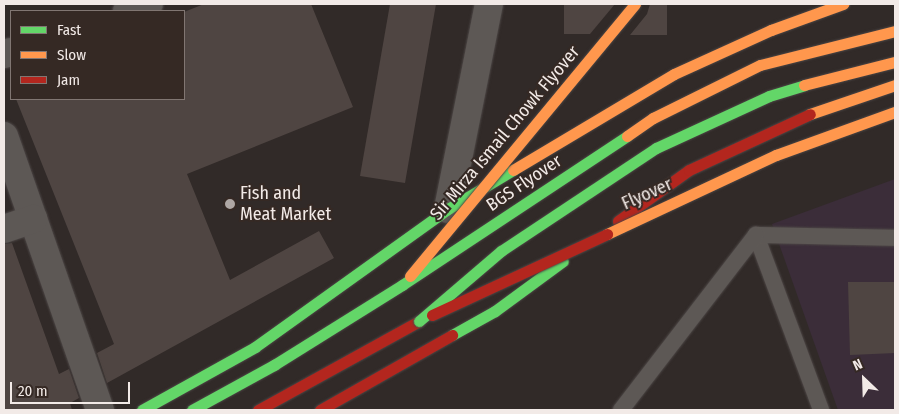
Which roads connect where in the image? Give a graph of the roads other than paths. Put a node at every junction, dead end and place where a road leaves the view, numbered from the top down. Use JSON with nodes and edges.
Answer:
{"nodes":[{"id":1,"x":149,"y":4,"type":"edge"},
{"id":2,"x":489,"y":4,"type":"edge"},
{"id":3,"x":635,"y":4,"type":"edge"},
{"id":4,"x":844,"y":4,"type":"edge"},
{"id":5,"x":130,"y":10,"type":"edge"},
{"id":6,"x":895,"y":31,"type":"edge"},
{"id":7,"x":895,"y":62,"type":"edge"},
{"id":8,"x":895,"y":85,"type":"edge"},
{"id":9,"x":895,"y":112,"type":"edge"},
{"id":10,"x":4,"y":136,"type":"edge"},
{"id":11,"x":448,"y":209,"type":"junction"},
{"id":12,"x":33,"y":219,"type":"junction"},
{"id":13,"x":4,"y":230,"type":"edge"},
{"id":14,"x":756,"y":236,"type":"junction"},
{"id":15,"x":895,"y":238,"type":"edge"},
{"id":16,"x":402,"y":285,"type":"junction"},
{"id":17,"x":419,"y":321,"type":"junction"},
{"id":18,"x":100,"y":410,"type":"edge"},
{"id":19,"x":142,"y":410,"type":"edge"},
{"id":20,"x":192,"y":410,"type":"edge"},
{"id":21,"x":258,"y":410,"type":"edge"},
{"id":22,"x":320,"y":410,"type":"edge"},
{"id":23,"x":620,"y":410,"type":"edge"},
{"id":24,"x":821,"y":410,"type":"edge"}],
"edges":[{"from":1,"to":5,"type":"street"},
{"from":2,"to":11,"type":"street"},
{"from":3,"to":16,"type":"main road","name":"Sir Mirza Ismail Chowk Flyover","bridge":true},
{"from":4,"to":11,"type":"main road"},
{"from":6,"to":16,"type":"main road","name":"BGS Flyover","bridge":true},
{"from":7,"to":17,"type":"main road","bridge":true},
{"from":8,"to":22,"type":"main road"},
{"from":9,"to":17,"type":"main road","name":"Flyover","bridge":true},
{"from":10,"to":12,"type":"street"},
{"from":11,"to":19,"type":"main road"},
{"from":12,"to":13,"type":"street"},
{"from":12,"to":18,"type":"street"},
{"from":14,"to":15,"type":"lane"},
{"from":14,"to":23,"type":"lane"},
{"from":14,"to":24,"type":"lane"},
{"from":16,"to":20,"type":"main road","name":"BGS Flyover","bridge":true},
{"from":17,"to":21,"type":"main road"}]}
